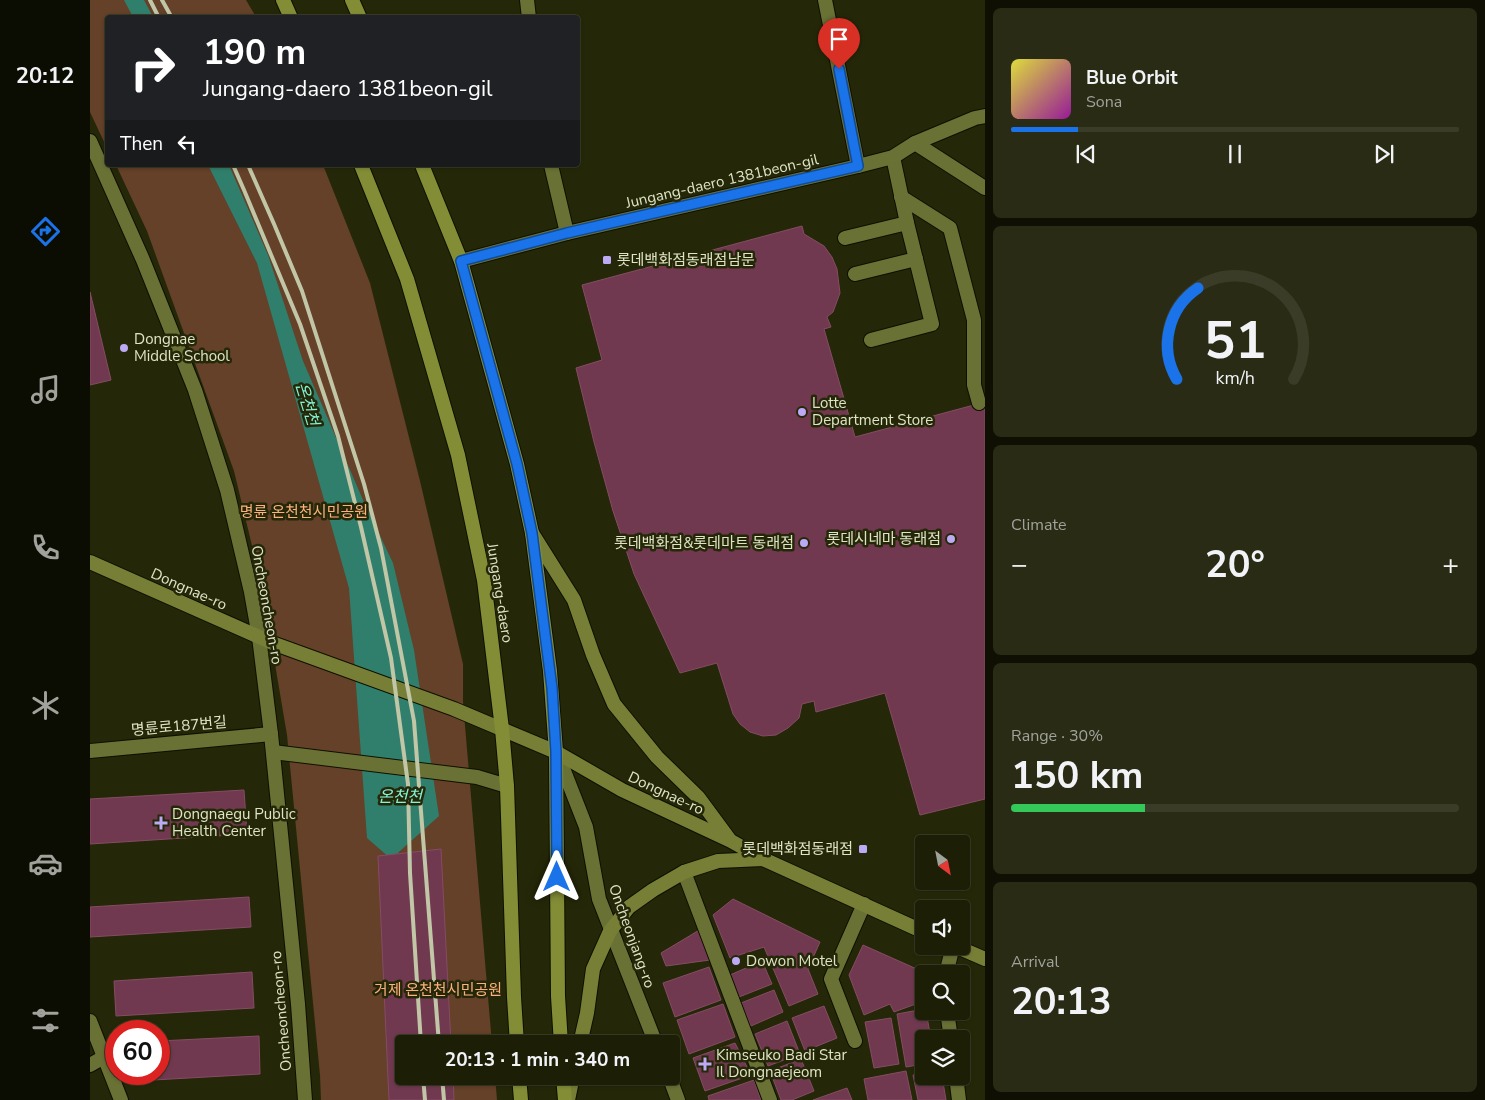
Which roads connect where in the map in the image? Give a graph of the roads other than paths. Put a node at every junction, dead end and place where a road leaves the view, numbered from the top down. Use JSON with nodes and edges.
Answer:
{"nodes":[{"id":1,"x":283,"y":0,"type":"edge"},
{"id":2,"x":352,"y":0,"type":"edge"},
{"id":3,"x":527,"y":0,"type":"edge"},
{"id":4,"x":825,"y":0,"type":"edge"},
{"id":5,"x":290,"y":15,"type":"edge"},
{"id":6,"x":359,"y":15,"type":"edge"},
{"id":7,"x":529,"y":15,"type":"edge"},
{"id":8,"x":985,"y":116,"type":"edge"},
{"id":9,"x":90,"y":141,"type":"edge"},
{"id":10,"x":915,"y":143,"type":"junction"},
{"id":11,"x":892,"y":157,"type":"junction"},
{"id":12,"x":858,"y":166,"type":"junction"},
{"id":13,"x":362,"y":167,"type":"edge"},
{"id":14,"x":423,"y":167,"type":"edge"},
{"id":15,"x":550,"y":167,"type":"edge"},
{"id":16,"x":985,"y":188,"type":"edge"},
{"id":17,"x":901,"y":196,"type":"junction"},
{"id":18,"x":907,"y":223,"type":"junction"},
{"id":19,"x":567,"y":233,"type":"junction"},
{"id":20,"x":844,"y":238,"type":"dead end"},
{"id":21,"x":916,"y":259,"type":"junction"},
{"id":22,"x":461,"y":261,"type":"junction"},
{"id":23,"x":855,"y":274,"type":"dead end"},
{"id":24,"x":871,"y":340,"type":"dead end"},
{"id":25,"x":979,"y":403,"type":"dead end"},
{"id":26,"x":532,"y":533,"type":"junction"},
{"id":27,"x":90,"y":562,"type":"edge"},
{"id":28,"x":259,"y":637,"type":"junction"},
{"id":29,"x":502,"y":729,"type":"junction"},
{"id":30,"x":271,"y":734,"type":"junction"},
{"id":31,"x":90,"y":751,"type":"edge"},
{"id":32,"x":273,"y":752,"type":"junction"},
{"id":33,"x":556,"y":752,"type":"junction"},
{"id":34,"x":507,"y":786,"type":"junction"},
{"id":35,"x":731,"y":842,"type":"junction"},
{"id":36,"x":763,"y":859,"type":"junction"},
{"id":37,"x":684,"y":872,"type":"junction"},
{"id":38,"x":864,"y":904,"type":"junction"},
{"id":39,"x":915,"y":928,"type":"edge"},
{"id":40,"x":610,"y":931,"type":"junction"},
{"id":41,"x":970,"y":953,"type":"edge"},
{"id":42,"x":985,"y":959,"type":"edge"},
{"id":43,"x":90,"y":1020,"type":"edge"},
{"id":44,"x":516,"y":1035,"type":"edge"},
{"id":45,"x":560,"y":1035,"type":"edge"},
{"id":46,"x":582,"y":1035,"type":"edge"},
{"id":47,"x":652,"y":1035,"type":"edge"},
{"id":48,"x":855,"y":1041,"type":"dead end"},
{"id":49,"x":104,"y":1057,"type":"junction"},
{"id":50,"x":90,"y":1065,"type":"edge"},
{"id":51,"x":520,"y":1085,"type":"edge"},
{"id":52,"x":564,"y":1085,"type":"edge"},
{"id":53,"x":570,"y":1085,"type":"edge"},
{"id":54,"x":672,"y":1085,"type":"edge"},
{"id":55,"x":957,"y":1085,"type":"edge"},
{"id":56,"x":121,"y":1100,"type":"edge"},
{"id":57,"x":305,"y":1100,"type":"edge"},
{"id":58,"x":521,"y":1100,"type":"edge"},
{"id":59,"x":566,"y":1100,"type":"edge"},
{"id":60,"x":678,"y":1100,"type":"edge"},
{"id":61,"x":770,"y":1100,"type":"edge"},
{"id":62,"x":959,"y":1100,"type":"edge"}],
"edges":[{"from":1,"to":5,"type":"main road"},
{"from":2,"to":6,"type":"main road"},
{"from":3,"to":7,"type":"street"},
{"from":4,"to":12,"type":"street"},
{"from":8,"to":10,"type":"street","name":"Jungang-daero 1381beon-gil"},
{"from":9,"to":28,"type":"street","name":"Oncheoncheon-ro"},
{"from":10,"to":11,"type":"street","name":"Jungang-daero 1381beon-gil"},
{"from":10,"to":16,"type":"street"},
{"from":11,"to":12,"type":"street","name":"Jungang-daero 1381beon-gil"},
{"from":11,"to":17,"type":"street"},
{"from":12,"to":19,"type":"street","name":"Jungang-daero 1381beon-gil"},
{"from":13,"to":29,"type":"main road","name":"Jungang-daero"},
{"from":14,"to":22,"type":"main road"},
{"from":15,"to":19,"type":"street"},
{"from":17,"to":18,"type":"street"},
{"from":17,"to":25,"type":"street"},
{"from":18,"to":20,"type":"street"},
{"from":18,"to":21,"type":"street"},
{"from":19,"to":22,"type":"street","name":"Jungang-daero 1381beon-gil"},
{"from":21,"to":23,"type":"street"},
{"from":21,"to":24,"type":"street"},
{"from":22,"to":26,"type":"main road"},
{"from":26,"to":33,"type":"main road"},
{"from":26,"to":35,"type":"main road"},
{"from":27,"to":28,"type":"main road","name":"Dongnae-ro"},
{"from":28,"to":29,"type":"main road","name":"Dongnae-ro"},
{"from":28,"to":30,"type":"street","name":"Oncheoncheon-ro"},
{"from":29,"to":33,"type":"main road","name":"Dongnae-ro"},
{"from":29,"to":34,"type":"main road","name":"Jungang-daero"},
{"from":30,"to":31,"type":"street","name":"명륜로187번길"},
{"from":30,"to":32,"type":"street","name":"Oncheoncheon-ro"},
{"from":32,"to":34,"type":"street"},
{"from":32,"to":57,"type":"street","name":"Oncheoncheon-ro"},
{"from":33,"to":35,"type":"main road","name":"Dongnae-ro"},
{"from":33,"to":40,"type":"street","name":"Oncheonjang-ro"},
{"from":33,"to":45,"type":"main road"},
{"from":34,"to":44,"type":"main road","name":"Jungang-daero"},
{"from":35,"to":36,"type":"main road","name":"Dongnae-ro"},
{"from":36,"to":37,"type":"main road"},
{"from":36,"to":38,"type":"main road","name":"Dongnae-ro"},
{"from":37,"to":40,"type":"main road"},
{"from":37,"to":61,"type":"street"},
{"from":38,"to":39,"type":"main road","name":"Dongnae-ro"},
{"from":38,"to":48,"type":"street"},
{"from":40,"to":46,"type":"main road"},
{"from":40,"to":47,"type":"street","name":"Oncheonjang-ro"},
{"from":41,"to":42,"type":"main road"},
{"from":43,"to":49,"type":"street"},
{"from":49,"to":50,"type":"street"},
{"from":49,"to":56,"type":"street"},
{"from":51,"to":58,"type":"main road"},
{"from":52,"to":59,"type":"main road"},
{"from":53,"to":59,"type":"main road"},
{"from":54,"to":60,"type":"street"},
{"from":55,"to":62,"type":"street"}]}
